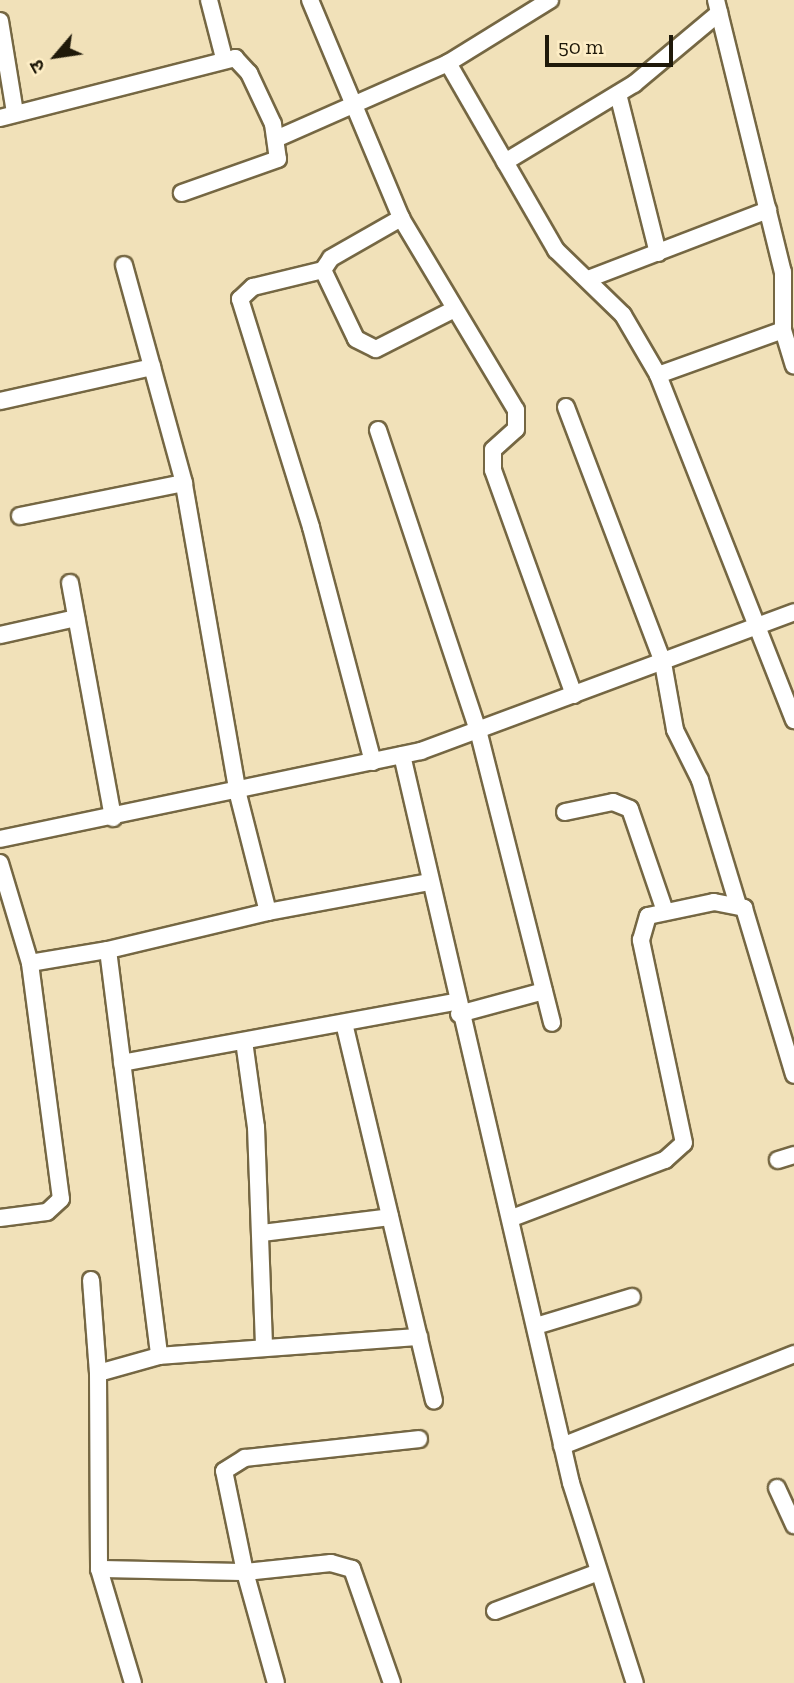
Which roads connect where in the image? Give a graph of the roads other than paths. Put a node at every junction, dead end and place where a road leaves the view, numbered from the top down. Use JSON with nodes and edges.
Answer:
{"nodes":[{"id":1,"x":209,"y":0,"type":"edge"},
{"id":2,"x":550,"y":0,"type":"edge"},
{"id":3,"x":316,"y":3,"type":"edge"},
{"id":4,"x":717,"y":6,"type":"edge"},
{"id":5,"x":0,"y":21,"type":"edge"},
{"id":6,"x":224,"y":58,"type":"junction"},
{"id":7,"x":448,"y":63,"type":"junction"},
{"id":8,"x":618,"y":94,"type":"junction"},
{"id":9,"x":350,"y":108,"type":"junction"},
{"id":10,"x":7,"y":116,"type":"edge"},
{"id":11,"x":278,"y":138,"type":"junction"},
{"id":12,"x":505,"y":162,"type":"junction"},
{"id":13,"x":182,"y":193,"type":"dead end"},
{"id":14,"x":768,"y":210,"type":"junction"},
{"id":15,"x":401,"y":218,"type":"junction"},
{"id":16,"x":658,"y":253,"type":"junction"},
{"id":17,"x":124,"y":265,"type":"dead end"},
{"id":18,"x":323,"y":270,"type":"junction"},
{"id":19,"x":588,"y":279,"type":"junction"},
{"id":20,"x":453,"y":310,"type":"junction"},
{"id":21,"x":783,"y":330,"type":"junction"},
{"id":22,"x":794,"y":365,"type":"edge"},
{"id":23,"x":152,"y":367,"type":"junction"},
{"id":24,"x":658,"y":376,"type":"junction"},
{"id":25,"x":0,"y":401,"type":"edge"},
{"id":26,"x":566,"y":407,"type":"dead end"},
{"id":27,"x":378,"y":430,"type":"dead end"},
{"id":28,"x":184,"y":483,"type":"junction"},
{"id":29,"x":20,"y":516,"type":"dead end"},
{"id":30,"x":69,"y":583,"type":"dead end"},
{"id":31,"x":794,"y":612,"type":"edge"},
{"id":32,"x":76,"y":618,"type":"junction"},
{"id":33,"x":760,"y":625,"type":"junction"},
{"id":34,"x":0,"y":635,"type":"edge"},
{"id":35,"x":663,"y":663,"type":"junction"},
{"id":36,"x":574,"y":695,"type":"junction"},
{"id":37,"x":794,"y":720,"type":"edge"},
{"id":38,"x":478,"y":730,"type":"junction"},
{"id":39,"x":402,"y":755,"type":"junction"},
{"id":40,"x":373,"y":762,"type":"junction"},
{"id":41,"x":238,"y":794,"type":"junction"},
{"id":42,"x":565,"y":812,"type":"dead end"},
{"id":43,"x":113,"y":818,"type":"junction"},
{"id":44,"x":0,"y":839,"type":"edge"},
{"id":45,"x":0,"y":863,"type":"edge"},
{"id":46,"x":430,"y":882,"type":"junction"},
{"id":47,"x":738,"y":905,"type":"junction"},
{"id":48,"x":665,"y":911,"type":"junction"},
{"id":49,"x":268,"y":912,"type":"junction"},
{"id":50,"x":108,"y":950,"type":"junction"},
{"id":51,"x":30,"y":962,"type":"junction"},
{"id":52,"x":544,"y":991,"type":"junction"},
{"id":53,"x":457,"y":1008,"type":"junction"},
{"id":54,"x":344,"y":1023,"type":"junction"},
{"id":55,"x":552,"y":1023,"type":"dead end"},
{"id":56,"x":244,"y":1041,"type":"junction"},
{"id":57,"x":122,"y":1063,"type":"junction"},
{"id":58,"x":794,"y":1075,"type":"edge"},
{"id":59,"x":390,"y":1217,"type":"junction"},
{"id":60,"x":0,"y":1218,"type":"edge"},
{"id":61,"x":512,"y":1218,"type":"junction"},
{"id":62,"x":262,"y":1233,"type":"junction"},
{"id":63,"x":91,"y":1280,"type":"dead end"},
{"id":64,"x":632,"y":1297,"type":"dead end"},
{"id":65,"x":539,"y":1325,"type":"junction"},
{"id":66,"x":419,"y":1338,"type":"junction"},
{"id":67,"x":264,"y":1349,"type":"junction"},
{"id":68,"x":794,"y":1354,"type":"edge"},
{"id":69,"x":159,"y":1356,"type":"junction"},
{"id":70,"x":98,"y":1373,"type":"junction"},
{"id":71,"x":434,"y":1400,"type":"dead end"},
{"id":72,"x":419,"y":1439,"type":"dead end"},
{"id":73,"x":562,"y":1446,"type":"junction"},
{"id":74,"x":777,"y":1488,"type":"dead end"},
{"id":75,"x":794,"y":1525,"type":"edge"},
{"id":76,"x":99,"y":1569,"type":"junction"},
{"id":77,"x":245,"y":1572,"type":"junction"},
{"id":78,"x":596,"y":1573,"type":"junction"},
{"id":79,"x":495,"y":1611,"type":"dead end"},
{"id":80,"x":134,"y":1683,"type":"edge"},
{"id":81,"x":276,"y":1683,"type":"edge"},
{"id":82,"x":391,"y":1683,"type":"edge"},
{"id":83,"x":635,"y":1683,"type":"edge"}],
"edges":[{"from":1,"to":6,"type":"street"},
{"from":2,"to":7,"type":"street"},
{"from":3,"to":9,"type":"street"},
{"from":4,"to":8,"type":"street"},
{"from":4,"to":14,"type":"street"},
{"from":5,"to":10,"type":"street"},
{"from":6,"to":10,"type":"street"},
{"from":6,"to":11,"type":"street"},
{"from":7,"to":9,"type":"street"},
{"from":7,"to":12,"type":"street"},
{"from":8,"to":12,"type":"street"},
{"from":8,"to":16,"type":"street"},
{"from":9,"to":11,"type":"street"},
{"from":9,"to":15,"type":"street"},
{"from":11,"to":13,"type":"street"},
{"from":12,"to":19,"type":"street"},
{"from":14,"to":16,"type":"street"},
{"from":14,"to":21,"type":"street"},
{"from":15,"to":18,"type":"street"},
{"from":15,"to":20,"type":"street"},
{"from":16,"to":19,"type":"street"},
{"from":17,"to":23,"type":"street"},
{"from":18,"to":20,"type":"street"},
{"from":18,"to":40,"type":"street"},
{"from":19,"to":24,"type":"street"},
{"from":20,"to":36,"type":"street"},
{"from":21,"to":22,"type":"street"},
{"from":21,"to":24,"type":"street"},
{"from":23,"to":25,"type":"street"},
{"from":23,"to":28,"type":"street"},
{"from":24,"to":33,"type":"street"},
{"from":26,"to":35,"type":"street"},
{"from":27,"to":38,"type":"street"},
{"from":28,"to":29,"type":"street"},
{"from":28,"to":41,"type":"street"},
{"from":30,"to":32,"type":"street"},
{"from":31,"to":33,"type":"street"},
{"from":32,"to":34,"type":"street"},
{"from":32,"to":43,"type":"street"},
{"from":33,"to":35,"type":"street"},
{"from":33,"to":37,"type":"street"},
{"from":35,"to":36,"type":"street"},
{"from":35,"to":47,"type":"street"},
{"from":36,"to":38,"type":"street"},
{"from":38,"to":39,"type":"street"},
{"from":38,"to":52,"type":"street"},
{"from":39,"to":40,"type":"street"},
{"from":39,"to":46,"type":"street"},
{"from":40,"to":41,"type":"street"},
{"from":41,"to":43,"type":"street"},
{"from":41,"to":49,"type":"street"},
{"from":42,"to":48,"type":"street"},
{"from":43,"to":44,"type":"street"},
{"from":45,"to":51,"type":"street"},
{"from":46,"to":49,"type":"street"},
{"from":46,"to":53,"type":"street"},
{"from":47,"to":48,"type":"street"},
{"from":47,"to":58,"type":"street"},
{"from":48,"to":61,"type":"street"},
{"from":49,"to":50,"type":"street"},
{"from":50,"to":51,"type":"street"},
{"from":50,"to":57,"type":"street"},
{"from":51,"to":60,"type":"street"},
{"from":52,"to":53,"type":"street"},
{"from":52,"to":55,"type":"street"},
{"from":53,"to":54,"type":"street"},
{"from":53,"to":61,"type":"street"},
{"from":54,"to":56,"type":"street"},
{"from":54,"to":59,"type":"street"},
{"from":56,"to":57,"type":"street"},
{"from":56,"to":62,"type":"street"},
{"from":57,"to":69,"type":"street"},
{"from":59,"to":62,"type":"street"},
{"from":59,"to":66,"type":"street"},
{"from":61,"to":65,"type":"street"},
{"from":62,"to":67,"type":"street"},
{"from":63,"to":70,"type":"street"},
{"from":64,"to":65,"type":"street"},
{"from":65,"to":73,"type":"street"},
{"from":66,"to":67,"type":"street"},
{"from":66,"to":71,"type":"street"},
{"from":67,"to":69,"type":"street"},
{"from":68,"to":73,"type":"street"},
{"from":69,"to":70,"type":"street"},
{"from":70,"to":76,"type":"street"},
{"from":72,"to":77,"type":"street"},
{"from":73,"to":78,"type":"street"},
{"from":74,"to":75,"type":"street"},
{"from":76,"to":77,"type":"street"},
{"from":76,"to":80,"type":"street"},
{"from":77,"to":81,"type":"street"},
{"from":77,"to":82,"type":"street"},
{"from":78,"to":79,"type":"street"},
{"from":78,"to":83,"type":"street"}]}
